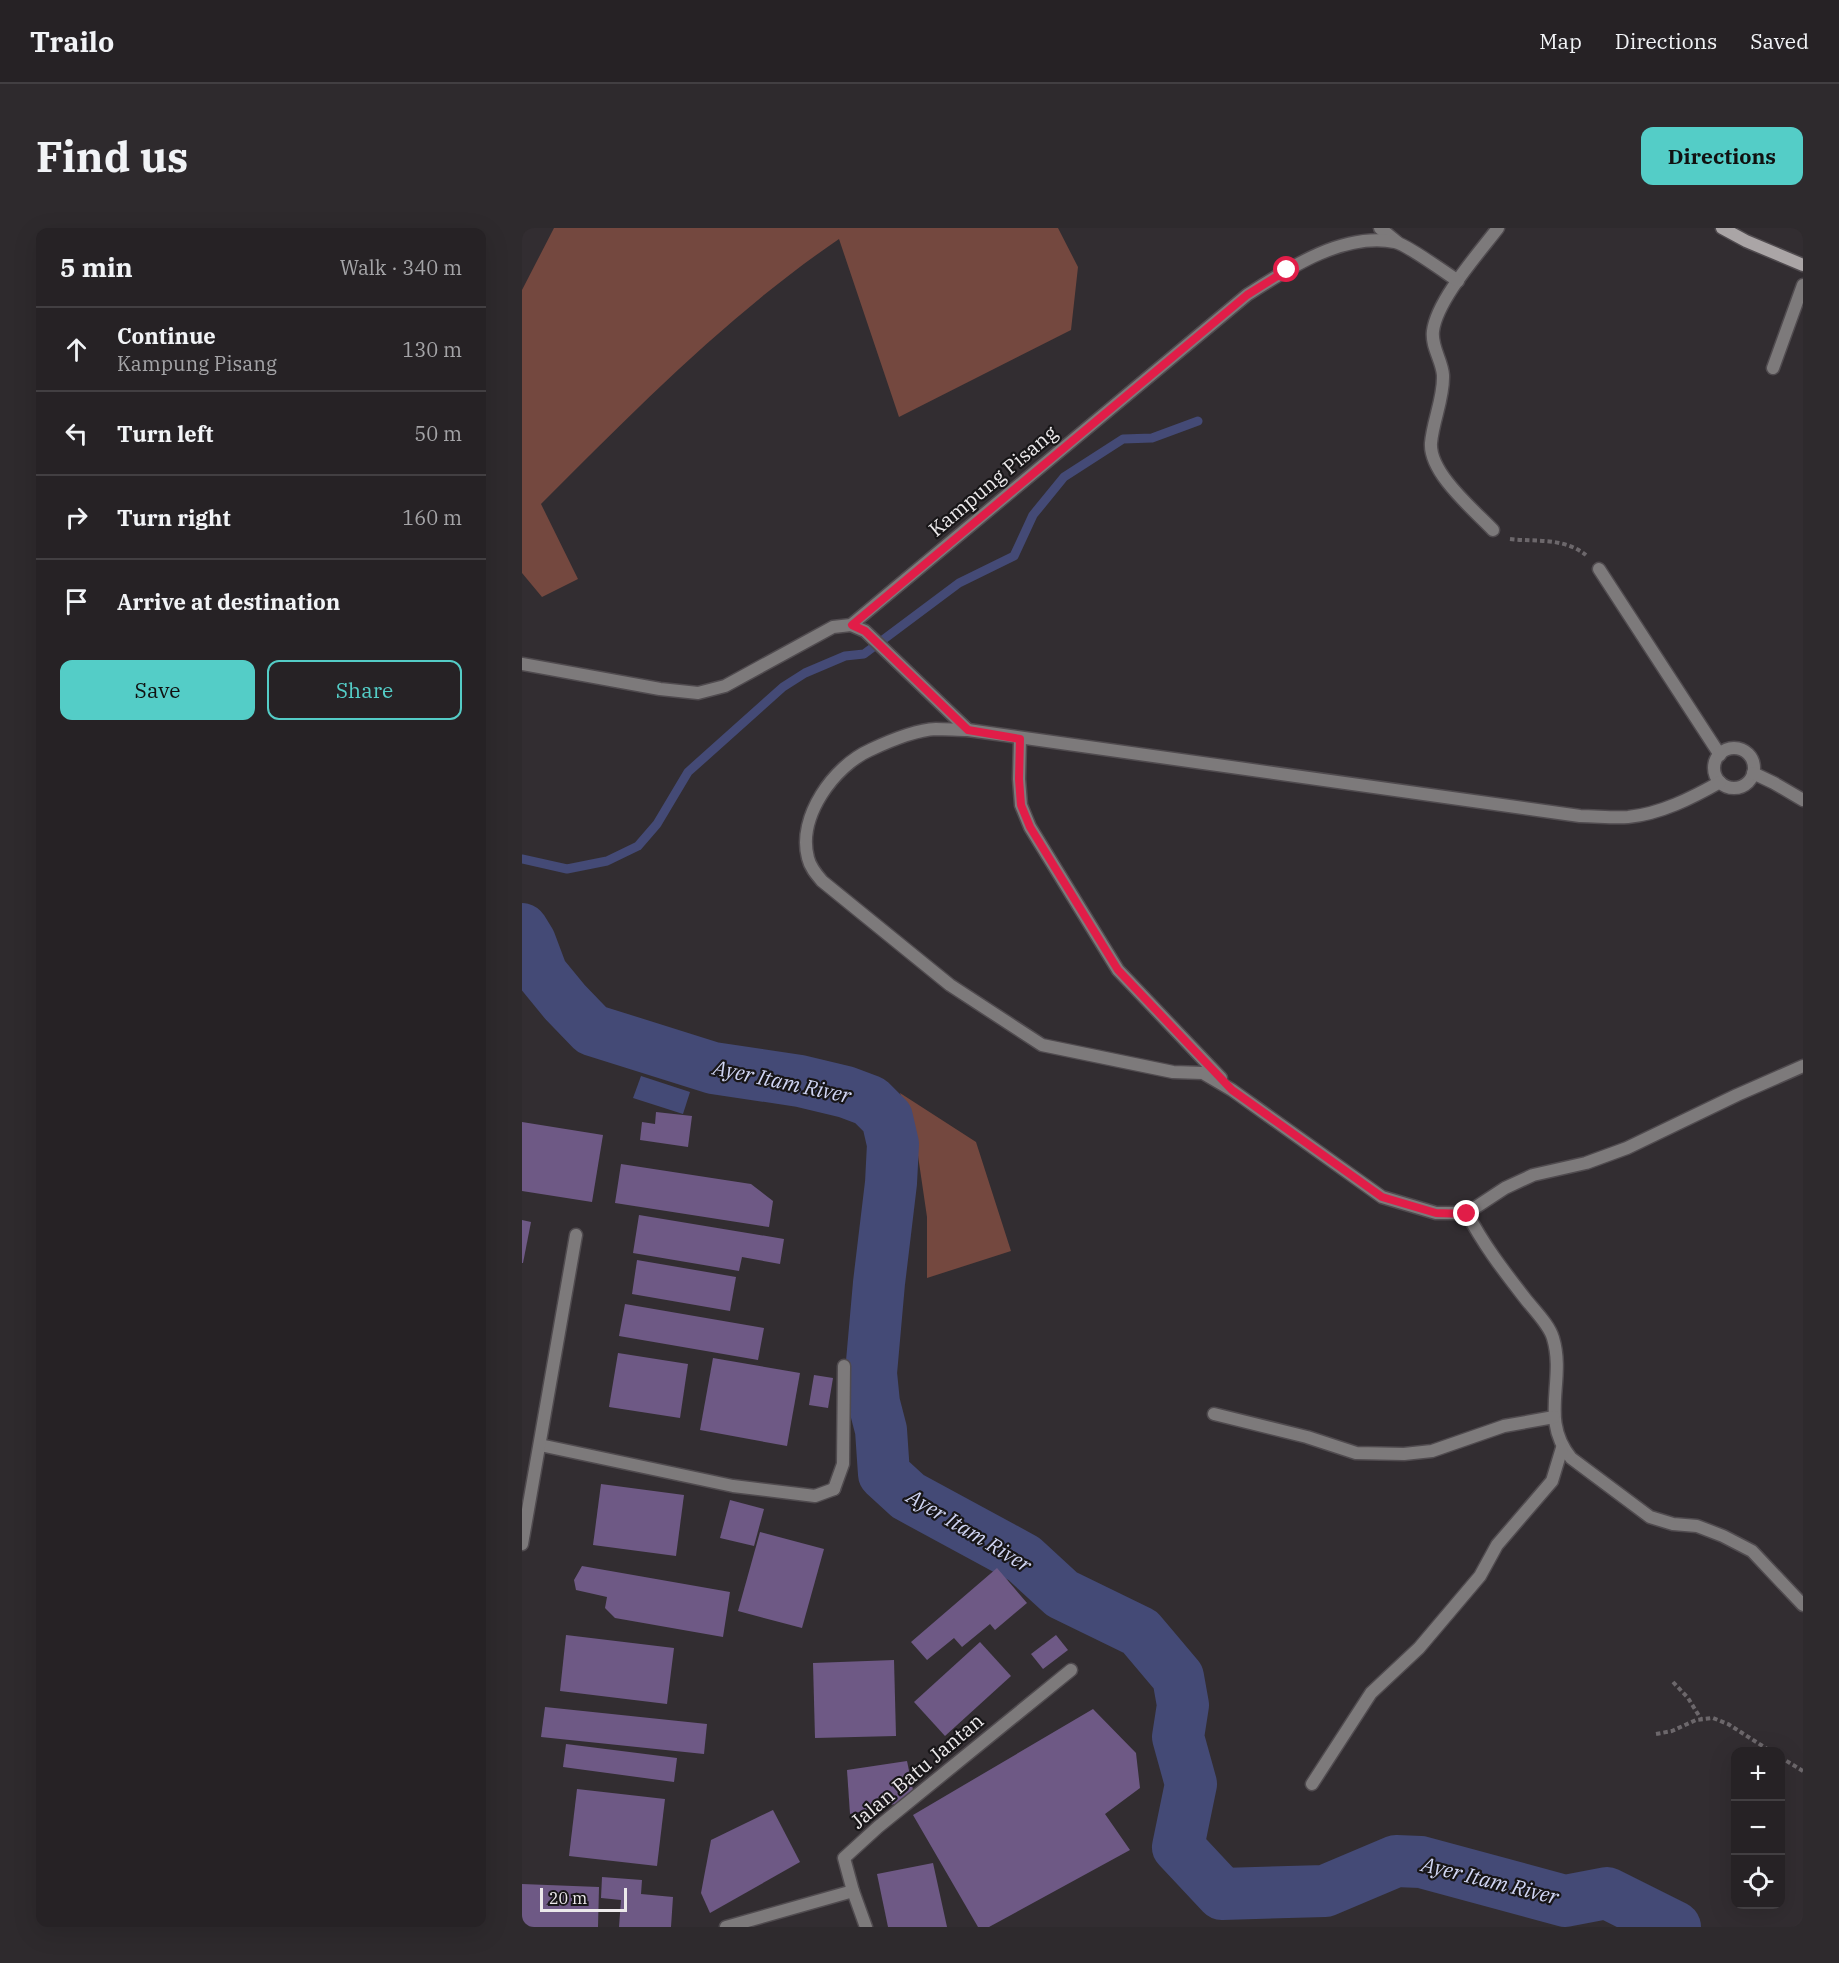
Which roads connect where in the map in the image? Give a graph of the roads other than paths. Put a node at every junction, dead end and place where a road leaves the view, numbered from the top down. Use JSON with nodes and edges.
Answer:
{"nodes":[{"id":1,"x":1380,"y":228,"type":"edge"},
{"id":2,"x":1498,"y":228,"type":"edge"},
{"id":3,"x":1722,"y":228,"type":"edge"},
{"id":4,"x":1397,"y":242,"type":"junction"},
{"id":5,"x":1803,"y":265,"type":"edge"},
{"id":6,"x":1458,"y":281,"type":"junction"},
{"id":7,"x":1803,"y":285,"type":"edge"},
{"id":8,"x":1773,"y":368,"type":"dead end"},
{"id":9,"x":1493,"y":530,"type":"road end"},
{"id":10,"x":1599,"y":569,"type":"road end"},
{"id":11,"x":852,"y":625,"type":"junction"},
{"id":12,"x":522,"y":664,"type":"edge"},
{"id":13,"x":968,"y":730,"type":"junction"},
{"id":14,"x":1020,"y":739,"type":"junction"},
{"id":15,"x":1720,"y":755,"type":"junction"},
{"id":16,"x":1753,"y":773,"type":"junction"},
{"id":17,"x":1720,"y":782,"type":"junction"},
{"id":18,"x":1803,"y":800,"type":"edge"},
{"id":19,"x":1803,"y":1066,"type":"edge"},
{"id":20,"x":1232,"y":1090,"type":"junction"},
{"id":21,"x":1467,"y":1214,"type":"junction"},
{"id":22,"x":576,"y":1234,"type":"dead end"},
{"id":23,"x":844,"y":1366,"type":"dead end"},
{"id":24,"x":1214,"y":1414,"type":"dead end"},
{"id":25,"x":1554,"y":1417,"type":"junction"},
{"id":26,"x":540,"y":1445,"type":"junction"},
{"id":27,"x":1562,"y":1448,"type":"junction"},
{"id":28,"x":522,"y":1544,"type":"edge"},
{"id":29,"x":1803,"y":1605,"type":"edge"},
{"id":30,"x":1071,"y":1670,"type":"dead end"},
{"id":31,"x":1312,"y":1784,"type":"dead end"},
{"id":32,"x":853,"y":1891,"type":"junction"},
{"id":33,"x":726,"y":1927,"type":"edge"},
{"id":34,"x":866,"y":1927,"type":"edge"}],
"edges":[{"from":1,"to":4,"type":"street"},
{"from":2,"to":6,"type":"street"},
{"from":3,"to":5,"type":"main road"},
{"from":4,"to":6,"type":"street"},
{"from":4,"to":11,"type":"street","name":"Kampung Pisang"},
{"from":6,"to":9,"type":"street"},
{"from":7,"to":8,"type":"street"},
{"from":10,"to":15,"type":"street"},
{"from":11,"to":12,"type":"street","name":"Kampung Pisang"},
{"from":11,"to":13,"type":"street"},
{"from":13,"to":14,"type":"street"},
{"from":13,"to":20,"type":"street"},
{"from":14,"to":17,"type":"street"},
{"from":14,"to":20,"type":"street"},
{"from":15,"to":16,"type":"street"},
{"from":15,"to":17,"type":"street"},
{"from":16,"to":17,"type":"street"},
{"from":16,"to":18,"type":"street"},
{"from":19,"to":21,"type":"street"},
{"from":20,"to":21,"type":"street"},
{"from":21,"to":25,"type":"street"},
{"from":22,"to":26,"type":"street"},
{"from":23,"to":26,"type":"street"},
{"from":24,"to":25,"type":"street"},
{"from":25,"to":27,"type":"street"},
{"from":26,"to":28,"type":"street"},
{"from":27,"to":29,"type":"street"},
{"from":27,"to":31,"type":"street"},
{"from":30,"to":32,"type":"street","name":"Jalan Batu Jantan"},
{"from":32,"to":33,"type":"street"},
{"from":32,"to":34,"type":"street","name":"Jalan Batu Jantan"}]}
